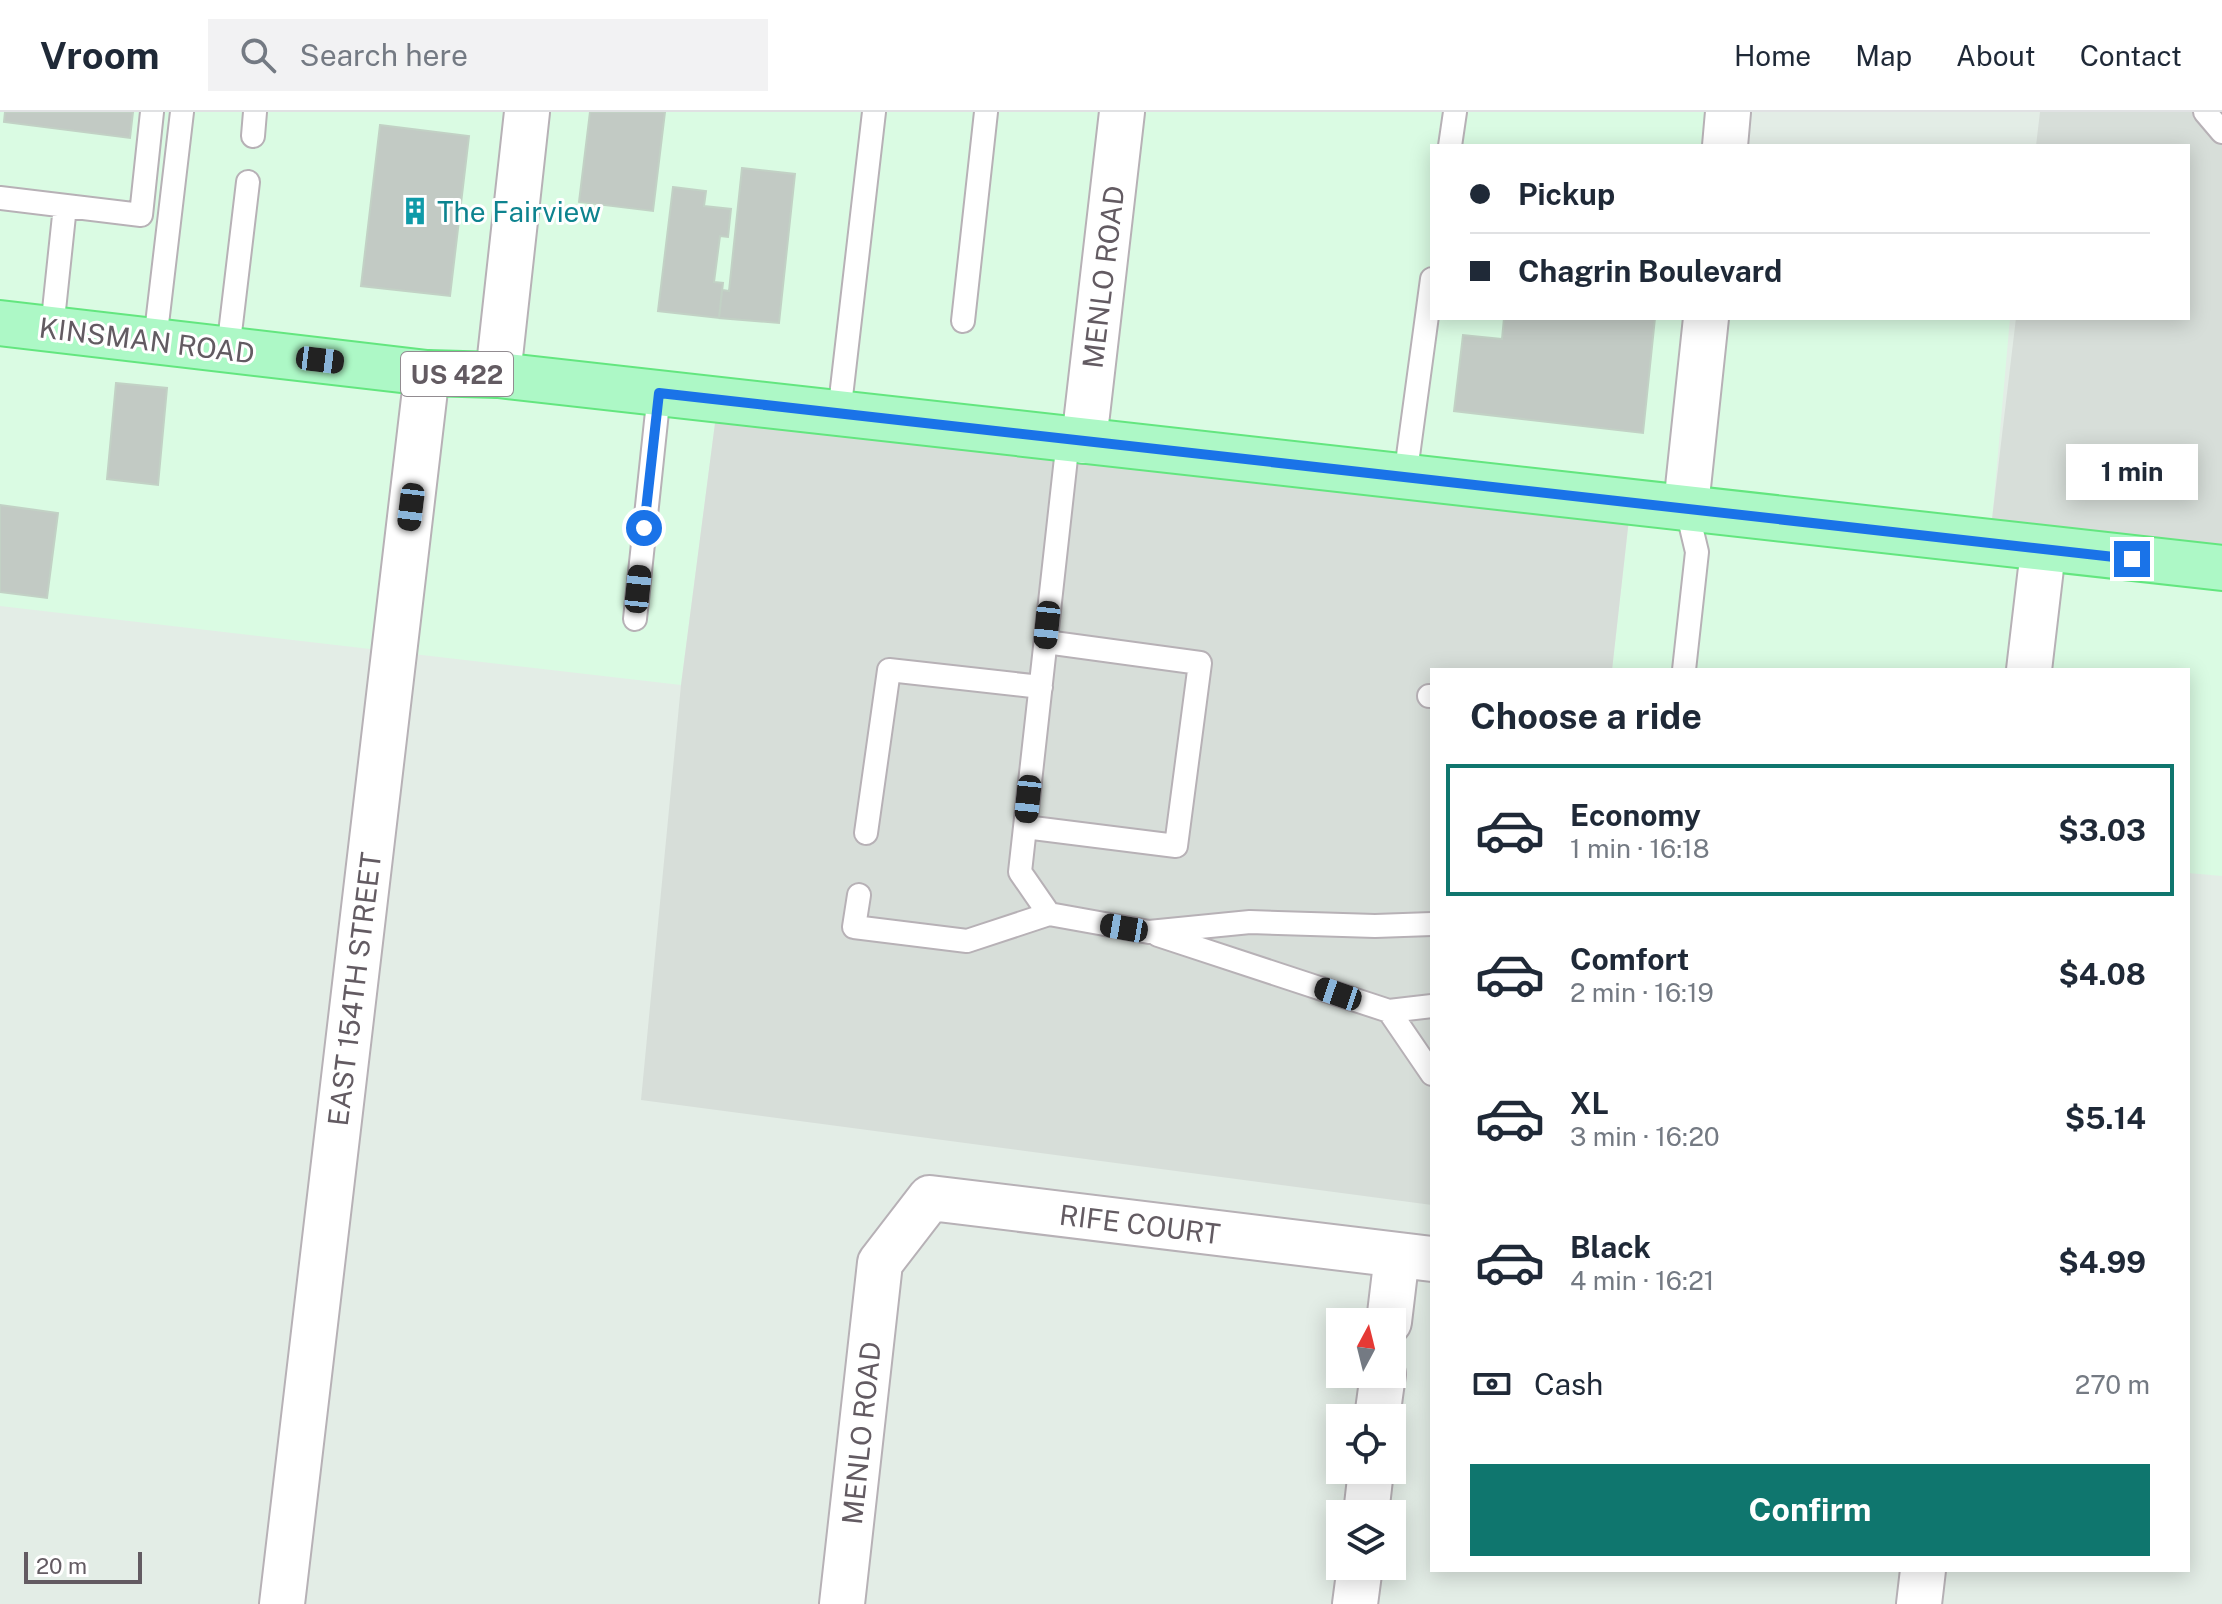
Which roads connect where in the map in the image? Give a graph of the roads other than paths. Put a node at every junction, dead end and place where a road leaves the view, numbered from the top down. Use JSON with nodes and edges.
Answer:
{"nodes":[{"id":1,"x":152,"y":112,"type":"edge"},
{"id":2,"x":182,"y":112,"type":"edge"},
{"id":3,"x":255,"y":112,"type":"edge"},
{"id":4,"x":527,"y":112,"type":"edge"},
{"id":5,"x":874,"y":112,"type":"edge"},
{"id":6,"x":986,"y":112,"type":"edge"},
{"id":7,"x":1122,"y":112,"type":"edge"},
{"id":8,"x":1455,"y":112,"type":"edge"},
{"id":9,"x":1728,"y":112,"type":"edge"},
{"id":10,"x":2205,"y":112,"type":"edge"},
{"id":11,"x":2222,"y":132,"type":"edge"},
{"id":12,"x":253,"y":136,"type":"dead end"},
{"id":13,"x":1450,"y":144,"type":"edge"},
{"id":14,"x":1725,"y":144,"type":"edge"},
{"id":15,"x":248,"y":182,"type":"dead end"},
{"id":16,"x":0,"y":198,"type":"edge"},
{"id":17,"x":65,"y":206,"type":"junction"},
{"id":18,"x":141,"y":215,"type":"junction"},
{"id":19,"x":170,"y":219,"type":"junction"},
{"id":20,"x":1430,"y":294,"type":"edge"},
{"id":21,"x":1706,"y":320,"type":"edge"},
{"id":22,"x":963,"y":321,"type":"dead end"},
{"id":23,"x":0,"y":323,"type":"edge"},
{"id":24,"x":52,"y":329,"type":"junction"},
{"id":25,"x":155,"y":341,"type":"junction"},
{"id":26,"x":228,"y":350,"type":"junction"},
{"id":27,"x":427,"y":373,"type":"junction"},
{"id":28,"x":498,"y":375,"type":"junction"},
{"id":29,"x":659,"y":393,"type":"junction"},
{"id":30,"x":839,"y":414,"type":"junction"},
{"id":31,"x":1076,"y":441,"type":"junction"},
{"id":32,"x":1405,"y":478,"type":"junction"},
{"id":33,"x":1686,"y":506,"type":"junction"},
{"id":34,"x":2043,"y":551,"type":"junction"},
{"id":35,"x":2222,"y":568,"type":"edge"},
{"id":36,"x":635,"y":619,"type":"dead end"},
{"id":37,"x":1046,"y":642,"type":"junction"},
{"id":38,"x":1684,"y":668,"type":"edge"},
{"id":39,"x":2029,"y":668,"type":"edge"},
{"id":40,"x":1041,"y":687,"type":"junction"},
{"id":41,"x":1025,"y":827,"type":"junction"},
{"id":42,"x":866,"y":833,"type":"dead end"},
{"id":43,"x":859,"y":895,"type":"dead end"},
{"id":44,"x":1049,"y":914,"type":"junction"},
{"id":45,"x":1430,"y":924,"type":"edge"},
{"id":46,"x":1149,"y":932,"type":"junction"},
{"id":47,"x":1430,"y":1006,"type":"edge"},
{"id":48,"x":1389,"y":1011,"type":"junction"},
{"id":49,"x":1430,"y":1071,"type":"edge"},
{"id":50,"x":1414,"y":1257,"type":"edge"},
{"id":51,"x":880,"y":1263,"type":"joint"},
{"id":52,"x":1394,"y":1308,"type":"edge"},
{"id":53,"x":1923,"y":1572,"type":"edge"},
{"id":54,"x":1358,"y":1580,"type":"edge"},
{"id":55,"x":282,"y":1604,"type":"edge"},
{"id":56,"x":842,"y":1604,"type":"edge"},
{"id":57,"x":1355,"y":1604,"type":"edge"},
{"id":58,"x":1919,"y":1604,"type":"edge"}],
"edges":[{"from":1,"to":18,"type":"lane"},
{"from":2,"to":19,"type":"lane"},
{"from":3,"to":12,"type":"lane"},
{"from":4,"to":28,"type":"street"},
{"from":5,"to":30,"type":"lane"},
{"from":6,"to":22,"type":"lane"},
{"from":7,"to":31,"type":"street","name":"MENLO ROAD"},
{"from":8,"to":13,"type":"lane"},
{"from":9,"to":14,"type":"street"},
{"from":10,"to":11,"type":"lane"},
{"from":15,"to":26,"type":"lane"},
{"from":16,"to":17,"type":"lane"},
{"from":17,"to":18,"type":"lane"},
{"from":17,"to":24,"type":"lane"},
{"from":18,"to":19,"type":"lane"},
{"from":19,"to":25,"type":"lane"},
{"from":20,"to":32,"type":"lane"},
{"from":21,"to":33,"type":"street"},
{"from":23,"to":24,"type":"main road","name":"KINSMAN ROAD","number":"US 422"},
{"from":24,"to":25,"type":"main road","name":"KINSMAN ROAD","number":"US 422"},
{"from":25,"to":26,"type":"main road","name":"KINSMAN ROAD","number":"US 422"},
{"from":26,"to":27,"type":"main road","name":"KINSMAN ROAD","number":"US 422"},
{"from":27,"to":28,"type":"main road","name":"KINSMAN ROAD","number":"US 422"},
{"from":27,"to":55,"type":"street","name":"EAST 154TH STREET"},
{"from":28,"to":29,"type":"main road","name":"KINSMAN ROAD","number":"US 422"},
{"from":29,"to":30,"type":"main road","name":"KINSMAN ROAD","number":"US 422"},
{"from":29,"to":36,"type":"lane"},
{"from":30,"to":31,"type":"main road","name":"KINSMAN ROAD","number":"US 422"},
{"from":31,"to":32,"type":"main road","number":"US 422"},
{"from":31,"to":37,"type":"lane"},
{"from":32,"to":33,"type":"main road","number":"US 422"},
{"from":33,"to":34,"type":"main road","number":"US 422"},
{"from":33,"to":38,"type":"lane"},
{"from":34,"to":35,"type":"main road","number":"US 422"},
{"from":34,"to":39,"type":"street"},
{"from":37,"to":40,"type":"lane"},
{"from":37,"to":41,"type":"lane"},
{"from":40,"to":41,"type":"lane"},
{"from":40,"to":42,"type":"lane"},
{"from":41,"to":44,"type":"lane"},
{"from":43,"to":44,"type":"lane"},
{"from":44,"to":46,"type":"lane"},
{"from":45,"to":46,"type":"lane"},
{"from":46,"to":48,"type":"lane"},
{"from":47,"to":48,"type":"lane"},
{"from":48,"to":49,"type":"lane"},
{"from":50,"to":51,"type":"street","name":"RIFE COURT"},
{"from":50,"to":52,"type":"street"},
{"from":51,"to":56,"type":"street","name":"MENLO ROAD"},
{"from":53,"to":58,"type":"street"},
{"from":54,"to":57,"type":"street"}]}
